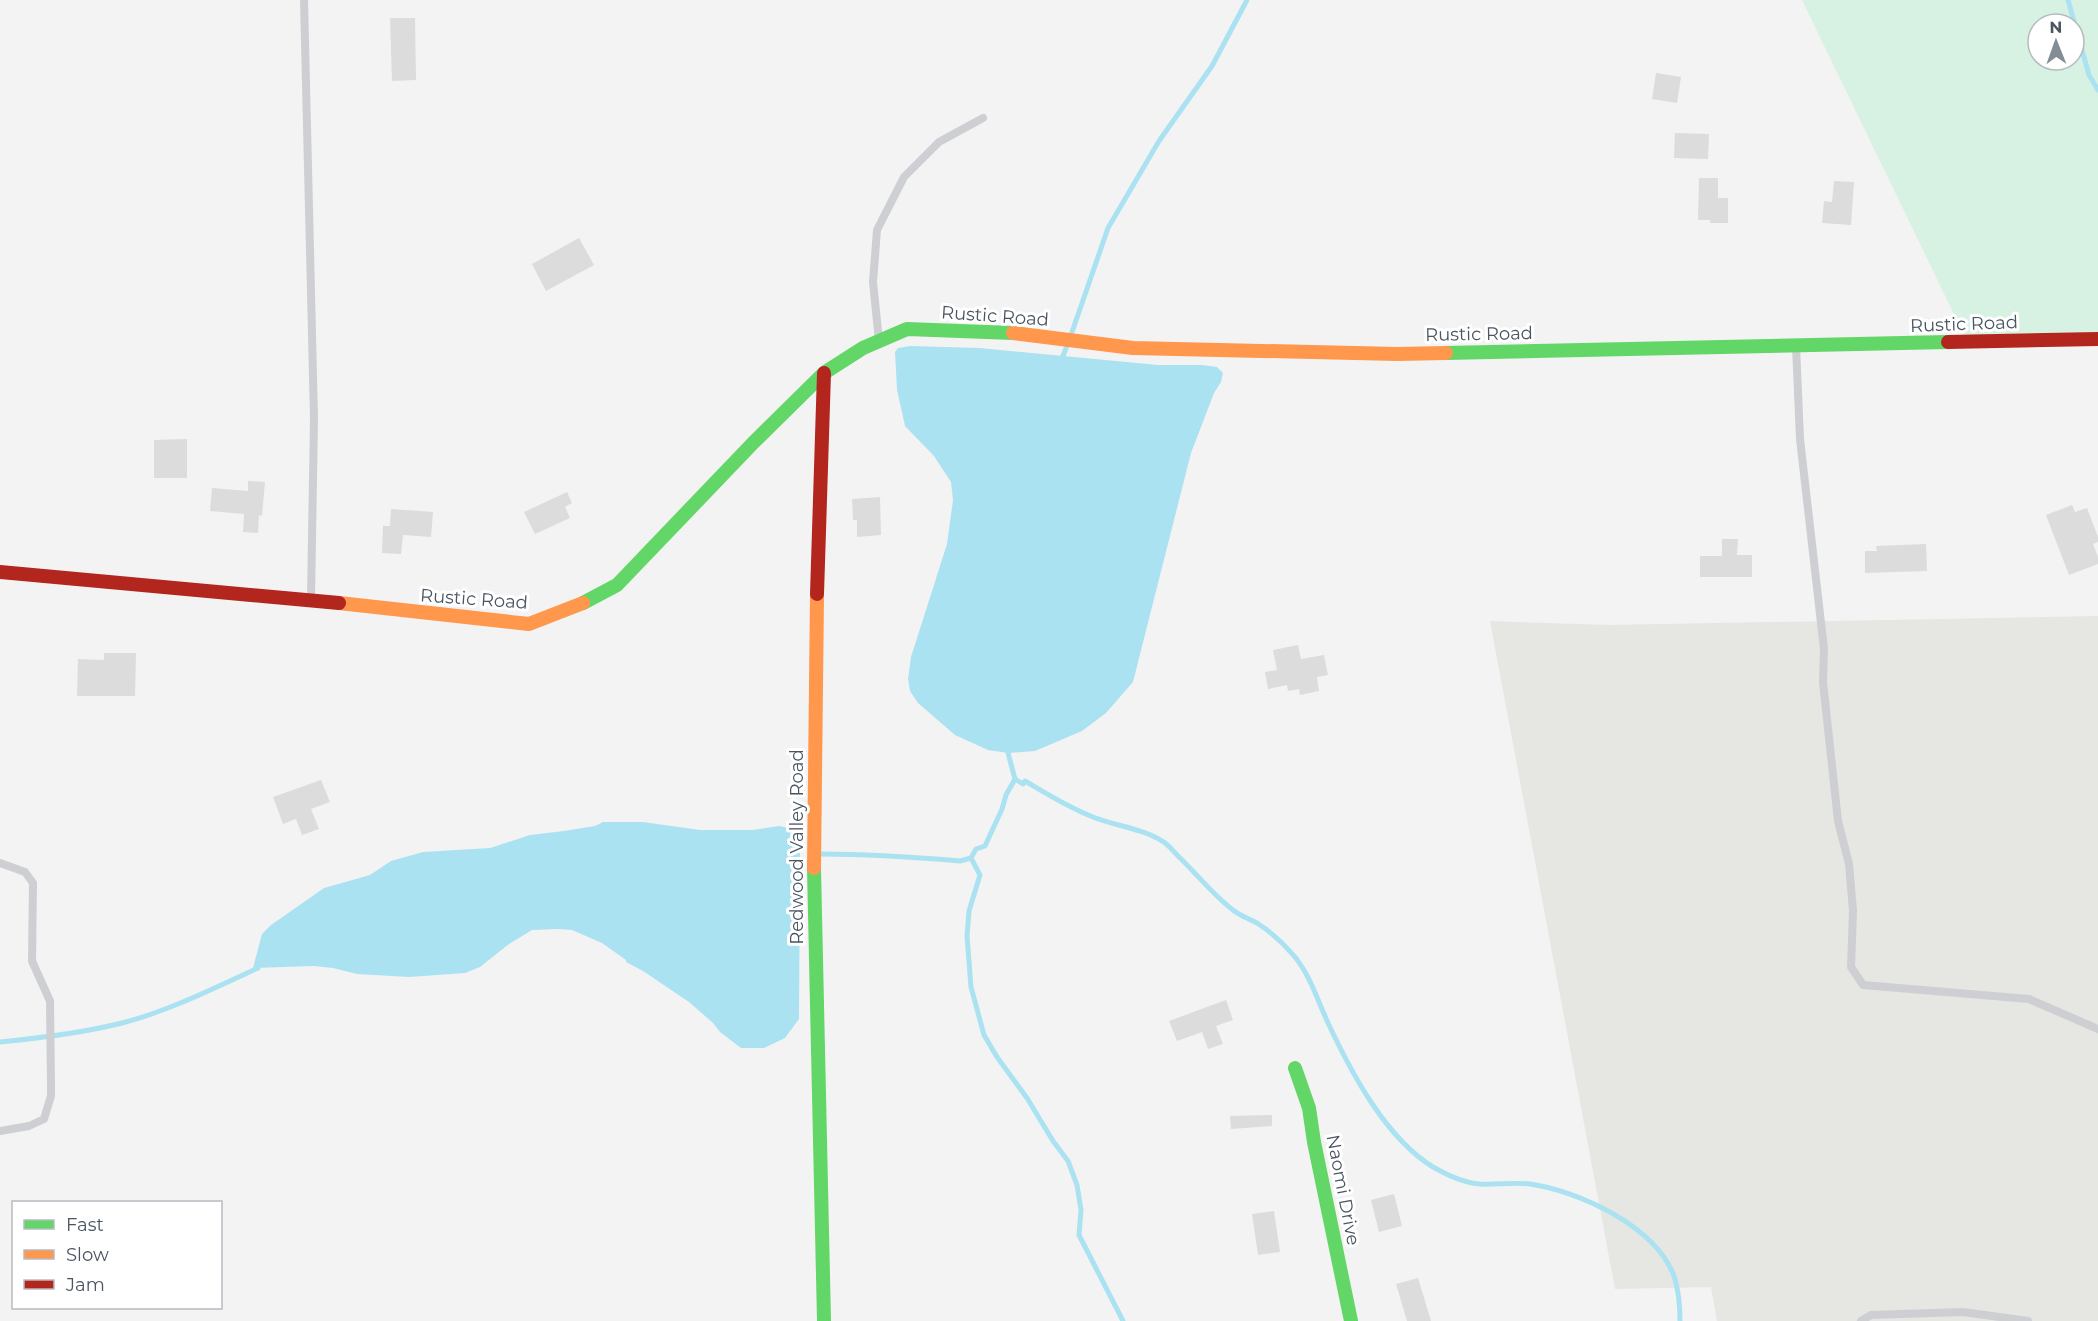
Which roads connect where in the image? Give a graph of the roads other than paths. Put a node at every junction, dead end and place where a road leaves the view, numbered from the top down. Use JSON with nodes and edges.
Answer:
{"nodes":[{"id":1,"x":304,"y":0,"type":"edge"},
{"id":2,"x":982,"y":118,"type":"dead end"},
{"id":3,"x":2098,"y":339,"type":"edge"},
{"id":4,"x":879,"y":341,"type":"junction"},
{"id":5,"x":1796,"y":346,"type":"junction"},
{"id":6,"x":824,"y":373,"type":"junction"},
{"id":7,"x":0,"y":572,"type":"edge"},
{"id":8,"x":311,"y":600,"type":"junction"},
{"id":9,"x":0,"y":862,"type":"edge"},
{"id":10,"x":2098,"y":1029,"type":"edge"},
{"id":11,"x":1295,"y":1068,"type":"dead end"},
{"id":12,"x":0,"y":1131,"type":"edge"},
{"id":13,"x":824,"y":1321,"type":"edge"},
{"id":14,"x":1351,"y":1321,"type":"edge"},
{"id":15,"x":1861,"y":1321,"type":"edge"},
{"id":16,"x":2028,"y":1321,"type":"edge"}],
"edges":[{"from":1,"to":8,"type":"lane"},
{"from":2,"to":4,"type":"lane"},
{"from":3,"to":5,"type":"street","name":"Rustic Road"},
{"from":4,"to":5,"type":"street","name":"Rustic Road"},
{"from":4,"to":6,"type":"street","name":"Rustic Road"},
{"from":5,"to":10,"type":"lane"},
{"from":6,"to":8,"type":"street","name":"Rustic Road"},
{"from":6,"to":13,"type":"street","name":"Redwood Valley Road"},
{"from":7,"to":8,"type":"street","name":"Rustic Road"},
{"from":9,"to":12,"type":"lane"},
{"from":11,"to":14,"type":"street","name":"Naomi Drive"},
{"from":15,"to":16,"type":"lane"}]}
